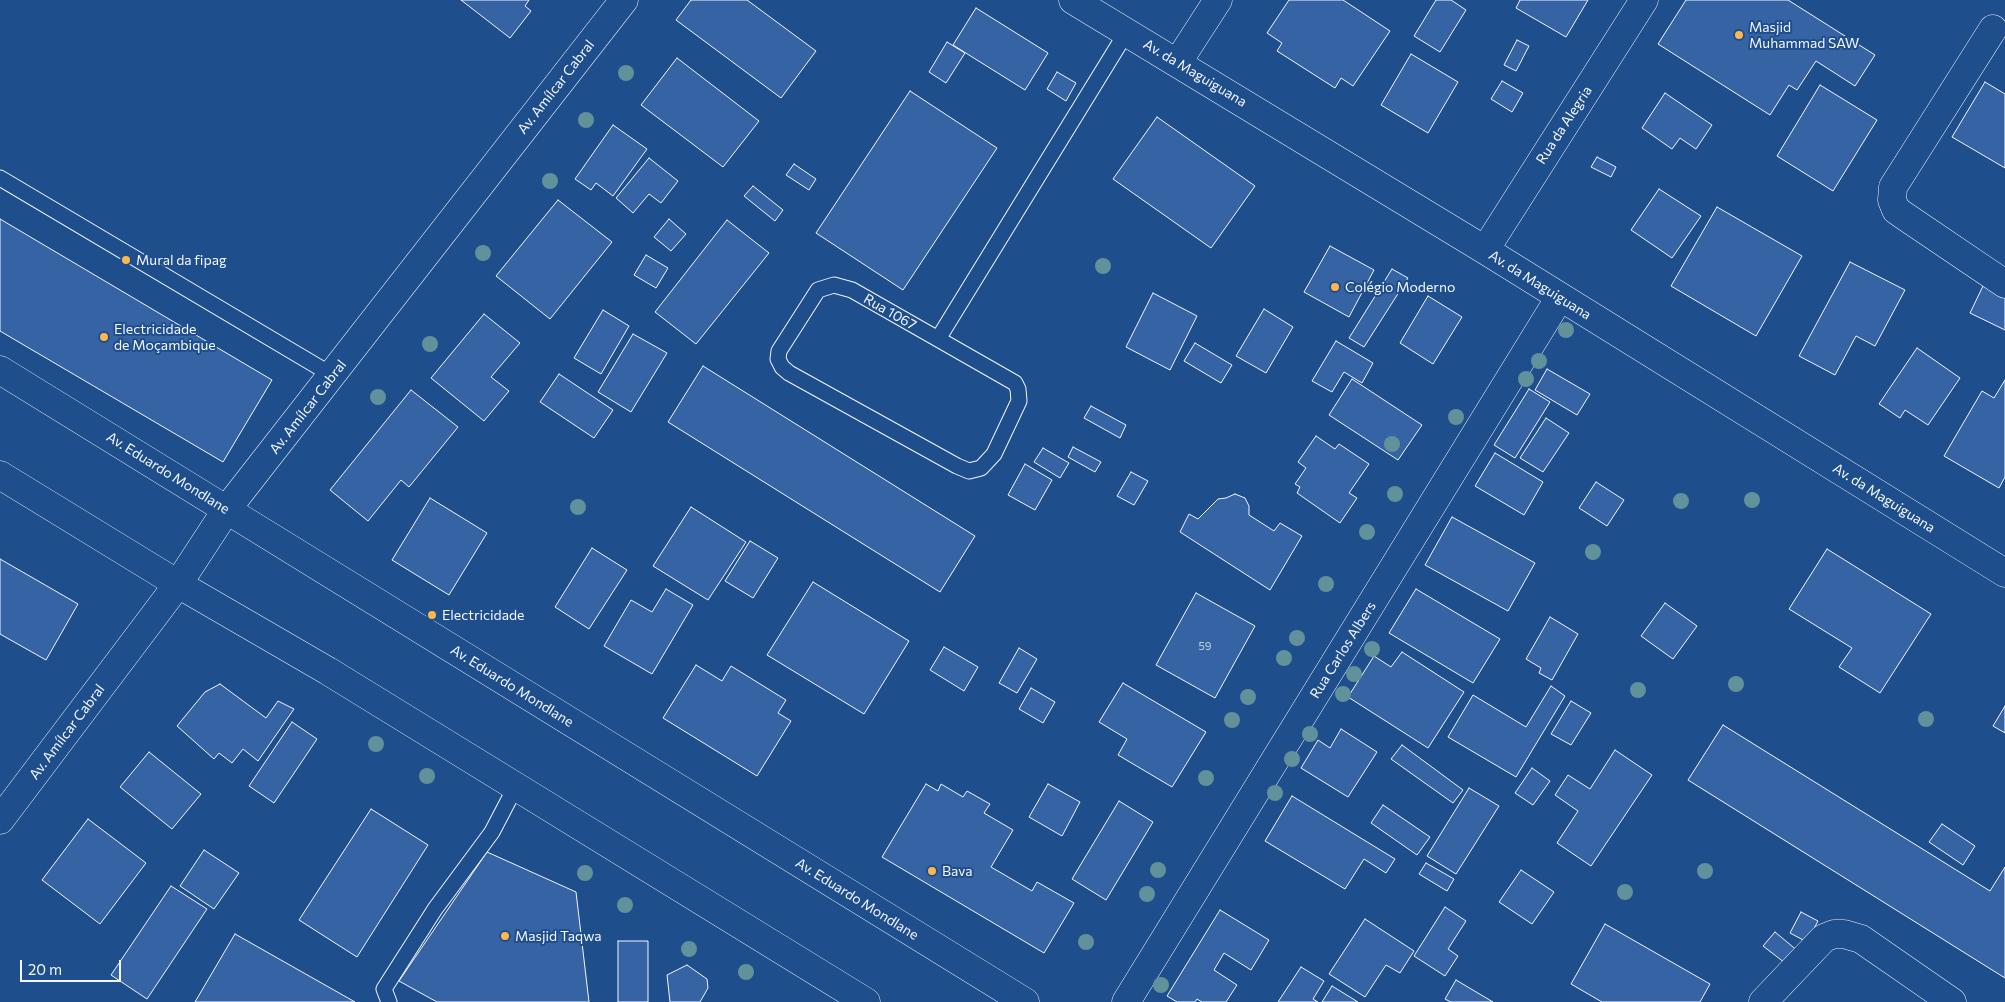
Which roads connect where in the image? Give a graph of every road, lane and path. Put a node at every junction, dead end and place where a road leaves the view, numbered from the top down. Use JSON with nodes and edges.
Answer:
{"nodes":[{"id":1,"x":624,"y":0,"type":"edge"},
{"id":2,"x":1073,"y":0,"type":"edge"},
{"id":3,"x":1218,"y":0,"type":"edge"},
{"id":4,"x":1644,"y":0,"type":"edge"},
{"id":5,"x":2001,"y":26,"type":"edge"},
{"id":6,"x":1126,"y":33,"type":"junction"},
{"id":7,"x":1178,"y":62,"type":"junction"},
{"id":8,"x":0,"y":178,"type":"edge"},
{"id":9,"x":1485,"y":250,"type":"junction"},
{"id":10,"x":2005,"y":284,"type":"edge"},
{"id":11,"x":1560,"y":297,"type":"junction"},
{"id":12,"x":938,"y":339,"type":"junction"},
{"id":13,"x":0,"y":370,"type":"edge"},
{"id":14,"x":332,"y":375,"type":"junction"},
{"id":15,"x":0,"y":475,"type":"edge"},
{"id":16,"x":227,"y":509,"type":"junction"},
{"id":17,"x":2005,"y":573,"type":"edge"},
{"id":18,"x":178,"y":584,"type":"junction"},
{"id":19,"x":516,"y":786,"type":"junction"},
{"id":20,"x":0,"y":820,"type":"edge"},
{"id":21,"x":389,"y":1002,"type":"edge"},
{"id":22,"x":866,"y":1002,"type":"edge"},
{"id":23,"x":1025,"y":1002,"type":"edge"},
{"id":24,"x":1126,"y":1002,"type":"edge"},
{"id":25,"x":1763,"y":1002,"type":"edge"},
{"id":26,"x":1952,"y":1002,"type":"edge"}],
"edges":[{"from":1,"to":14,"type":"street","name":"Av. Amílcar Cabral"},
{"from":2,"to":6,"type":"street","name":"Av. da Maguiguana"},
{"from":3,"to":7,"type":"street"},
{"from":4,"to":9,"type":"street","name":"Rua da Alegria"},
{"from":5,"to":10,"type":"street"},
{"from":6,"to":7,"type":"street","name":"Av. da Maguiguana"},
{"from":6,"to":12,"type":"lane"},
{"from":7,"to":9,"type":"street","name":"Av. da Maguiguana"},
{"from":8,"to":14,"type":"lane"},
{"from":9,"to":11,"type":"street","name":"Av. da Maguiguana"},
{"from":11,"to":17,"type":"street","name":"Av. da Maguiguana"},
{"from":11,"to":24,"type":"street","name":"Rua Carlos Albers"},
{"from":12,"to":12,"type":"lane","name":"Rua 1067"},
{"from":13,"to":16,"type":"street","name":"Av. Eduardo Mondlane"},
{"from":14,"to":16,"type":"street","name":"Av. Amílcar Cabral"},
{"from":15,"to":18,"type":"street"},
{"from":16,"to":18,"type":"street","name":"Av. Amílcar Cabral"},
{"from":16,"to":23,"type":"street","name":"Av. Eduardo Mondlane"},
{"from":18,"to":19,"type":"street"},
{"from":18,"to":20,"type":"street","name":"Av. Amílcar Cabral"},
{"from":19,"to":21,"type":"lane"},
{"from":19,"to":22,"type":"street"},
{"from":25,"to":26,"type":"street"}]}
